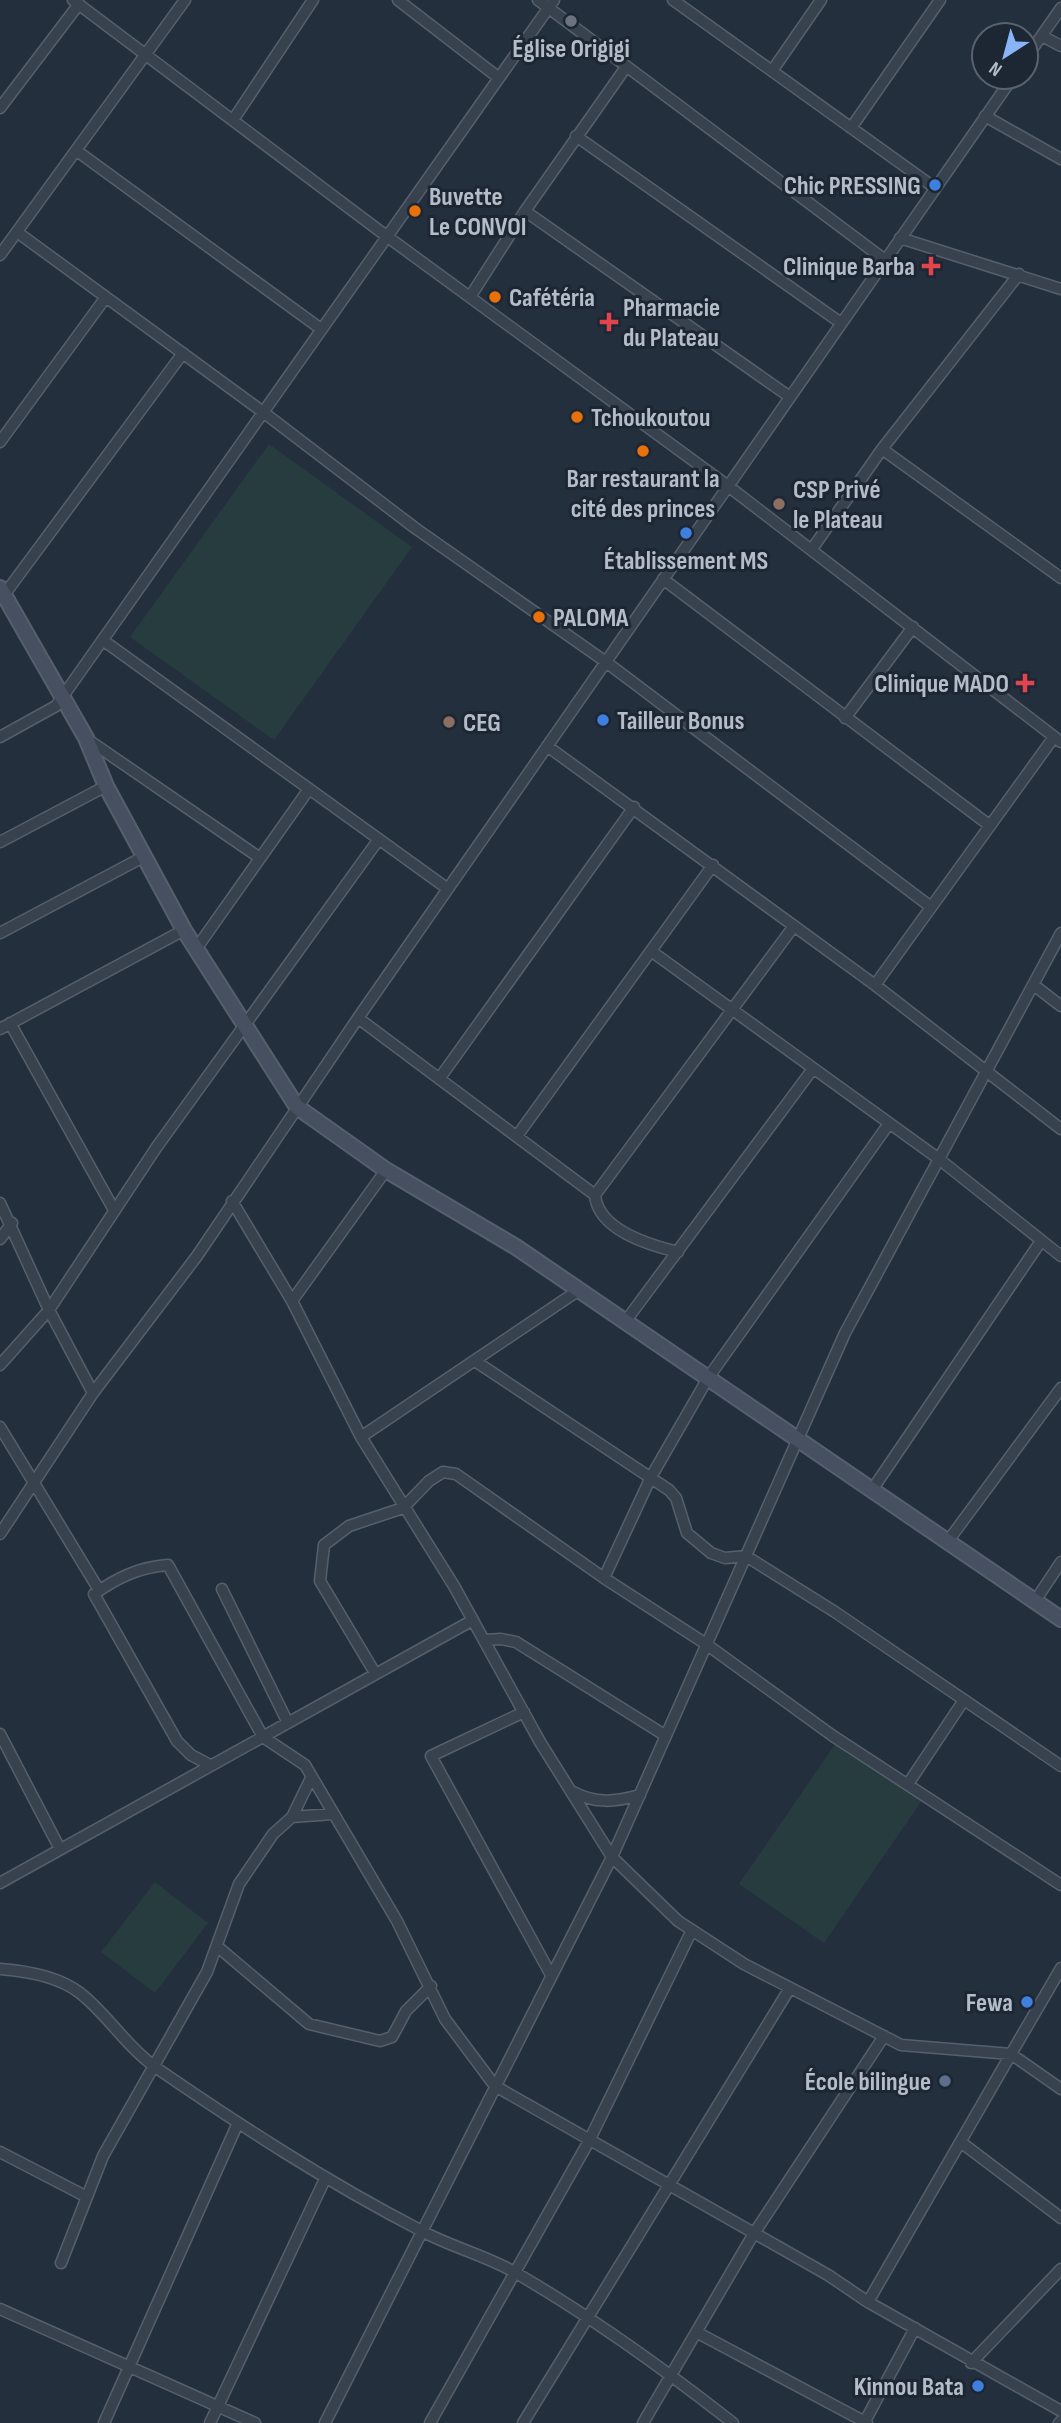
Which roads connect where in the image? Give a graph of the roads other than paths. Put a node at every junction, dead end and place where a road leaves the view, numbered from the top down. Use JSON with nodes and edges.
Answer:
{"nodes":[{"id":1,"x":186,"y":0,"type":"edge"},
{"id":2,"x":313,"y":0,"type":"edge"},
{"id":3,"x":398,"y":0,"type":"edge"},
{"id":4,"x":538,"y":0,"type":"edge"},
{"id":5,"x":673,"y":0,"type":"edge"},
{"id":6,"x":821,"y":0,"type":"edge"},
{"id":7,"x":940,"y":0,"type":"edge"},
{"id":8,"x":76,"y":2,"type":"edge"},
{"id":9,"x":552,"y":4,"type":"edge"},
{"id":10,"x":1061,"y":8,"type":"edge"},
{"id":11,"x":1042,"y":36,"type":"junction"},
{"id":12,"x":1040,"y":39,"type":"edge"},
{"id":13,"x":1061,"y":46,"type":"edge"},
{"id":14,"x":146,"y":56,"type":"junction"},
{"id":15,"x":626,"y":67,"type":"junction"},
{"id":16,"x":772,"y":71,"type":"junction"},
{"id":17,"x":499,"y":78,"type":"junction"},
{"id":18,"x":1003,"y":91,"type":"edge"},
{"id":19,"x":0,"y":108,"type":"edge"},
{"id":20,"x":985,"y":116,"type":"junction"},
{"id":21,"x":233,"y":120,"type":"junction"},
{"id":22,"x":851,"y":128,"type":"junction"},
{"id":23,"x":576,"y":136,"type":"junction"},
{"id":24,"x":77,"y":151,"type":"junction"},
{"id":25,"x":1061,"y":159,"type":"edge"},
{"id":26,"x":935,"y":188,"type":"junction"},
{"id":27,"x":525,"y":211,"type":"junction"},
{"id":28,"x":17,"y":232,"type":"junction"},
{"id":29,"x":385,"y":235,"type":"junction"},
{"id":30,"x":901,"y":238,"type":"junction"},
{"id":31,"x":0,"y":255,"type":"edge"},
{"id":32,"x":885,"y":260,"type":"junction"},
{"id":33,"x":1019,"y":274,"type":"junction"},
{"id":34,"x":1061,"y":289,"type":"edge"},
{"id":35,"x":470,"y":296,"type":"junction"},
{"id":36,"x":106,"y":297,"type":"junction"},
{"id":37,"x":841,"y":324,"type":"junction"},
{"id":38,"x":321,"y":328,"type":"junction"},
{"id":39,"x":183,"y":353,"type":"junction"},
{"id":40,"x":790,"y":397,"type":"junction"},
{"id":41,"x":263,"y":412,"type":"junction"},
{"id":42,"x":0,"y":442,"type":"edge"},
{"id":43,"x":882,"y":449,"type":"junction"},
{"id":44,"x":728,"y":486,"type":"junction"},
{"id":45,"x":812,"y":549,"type":"junction"},
{"id":46,"x":1061,"y":578,"type":"edge"},
{"id":47,"x":663,"y":579,"type":"junction"},
{"id":48,"x":2,"y":591,"type":"edge"},
{"id":49,"x":913,"y":627,"type":"junction"},
{"id":50,"x":104,"y":641,"type":"junction"},
{"id":51,"x":606,"y":662,"type":"junction"},
{"id":52,"x":62,"y":697,"type":"junction"},
{"id":53,"x":845,"y":718,"type":"junction"},
{"id":54,"x":0,"y":737,"type":"edge"},
{"id":55,"x":86,"y":738,"type":"junction"},
{"id":56,"x":1057,"y":740,"type":"edge"},
{"id":57,"x":547,"y":746,"type":"junction"},
{"id":58,"x":106,"y":786,"type":"junction"},
{"id":59,"x":309,"y":789,"type":"junction"},
{"id":60,"x":634,"y":807,"type":"junction"},
{"id":61,"x":989,"y":825,"type":"junction"},
{"id":62,"x":379,"y":839,"type":"junction"},
{"id":63,"x":0,"y":842,"type":"edge"},
{"id":64,"x":145,"y":856,"type":"junction"},
{"id":65,"x":260,"y":858,"type":"junction"},
{"id":66,"x":713,"y":866,"type":"junction"},
{"id":67,"x":448,"y":889,"type":"junction"},
{"id":68,"x":931,"y":907,"type":"junction"},
{"id":69,"x":794,"y":926,"type":"junction"},
{"id":70,"x":184,"y":930,"type":"junction"},
{"id":71,"x":0,"y":933,"type":"edge"},
{"id":72,"x":1061,"y":933,"type":"edge"},
{"id":73,"x":196,"y":949,"type":"junction"},
{"id":74,"x":651,"y":951,"type":"junction"},
{"id":75,"x":875,"y":985,"type":"junction"},
{"id":76,"x":1035,"y":986,"type":"junction"},
{"id":77,"x":1061,"y":1006,"type":"edge"},
{"id":78,"x":730,"y":1009,"type":"junction"},
{"id":79,"x":358,"y":1018,"type":"junction"},
{"id":80,"x":245,"y":1025,"type":"junction"},
{"id":81,"x":5,"y":1026,"type":"edge"},
{"id":82,"x":812,"y":1070,"type":"junction"},
{"id":83,"x":987,"y":1072,"type":"junction"},
{"id":84,"x":439,"y":1079,"type":"junction"},
{"id":85,"x":297,"y":1107,"type":"junction"},
{"id":86,"x":888,"y":1125,"type":"junction"},
{"id":87,"x":1061,"y":1129,"type":"edge"},
{"id":88,"x":517,"y":1136,"type":"junction"},
{"id":89,"x":939,"y":1159,"type":"junction"},
{"id":90,"x":386,"y":1170,"type":"junction"},
{"id":91,"x":595,"y":1195,"type":"junction"},
{"id":92,"x":232,"y":1201,"type":"junction"},
{"id":93,"x":0,"y":1203,"type":"edge"},
{"id":94,"x":114,"y":1210,"type":"junction"},
{"id":95,"x":12,"y":1223,"type":"junction"},
{"id":96,"x":0,"y":1238,"type":"edge"},
{"id":97,"x":1041,"y":1241,"type":"junction"},
{"id":98,"x":678,"y":1252,"type":"junction"},
{"id":99,"x":1061,"y":1256,"type":"edge"},
{"id":100,"x":579,"y":1290,"type":"junction"},
{"id":101,"x":292,"y":1301,"type":"junction"},
{"id":102,"x":49,"y":1310,"type":"junction"},
{"id":103,"x":625,"y":1322,"type":"junction"},
{"id":104,"x":475,"y":1361,"type":"junction"},
{"id":105,"x":0,"y":1365,"type":"edge"},
{"id":106,"x":708,"y":1378,"type":"junction"},
{"id":107,"x":1061,"y":1388,"type":"edge"},
{"id":108,"x":93,"y":1393,"type":"junction"},
{"id":109,"x":0,"y":1427,"type":"edge"},
{"id":110,"x":361,"y":1437,"type":"junction"},
{"id":111,"x":797,"y":1439,"type":"junction"},
{"id":112,"x":651,"y":1477,"type":"junction"},
{"id":113,"x":34,"y":1481,"type":"junction"},
{"id":114,"x":872,"y":1490,"type":"junction"},
{"id":115,"x":403,"y":1508,"type":"junction"},
{"id":116,"x":0,"y":1534,"type":"edge"},
{"id":117,"x":948,"y":1542,"type":"junction"},
{"id":118,"x":746,"y":1556,"type":"junction"},
{"id":119,"x":1061,"y":1562,"type":"edge"},
{"id":120,"x":604,"y":1578,"type":"junction"},
{"id":121,"x":222,"y":1589,"type":"dead end"},
{"id":122,"x":99,"y":1590,"type":"junction"},
{"id":123,"x":1035,"y":1601,"type":"junction"},
{"id":124,"x":1061,"y":1619,"type":"edge"},
{"id":125,"x":473,"y":1620,"type":"junction"},
{"id":126,"x":485,"y":1640,"type":"junction"},
{"id":127,"x":706,"y":1644,"type":"junction"},
{"id":128,"x":375,"y":1673,"type":"junction"},
{"id":129,"x":964,"y":1700,"type":"junction"},
{"id":130,"x":524,"y":1712,"type":"junction"},
{"id":131,"x":287,"y":1721,"type":"junction"},
{"id":132,"x":0,"y":1734,"type":"edge"},
{"id":133,"x":666,"y":1736,"type":"junction"},
{"id":134,"x":263,"y":1737,"type":"junction"},
{"id":135,"x":210,"y":1765,"type":"junction"},
{"id":136,"x":1061,"y":1766,"type":"edge"},
{"id":137,"x":311,"y":1778,"type":"junction"},
{"id":138,"x":908,"y":1784,"type":"junction"},
{"id":139,"x":571,"y":1791,"type":"junction"},
{"id":140,"x":640,"y":1795,"type":"junction"},
{"id":141,"x":333,"y":1814,"type":"junction"},
{"id":142,"x":292,"y":1817,"type":"junction"},
{"id":143,"x":60,"y":1849,"type":"junction"},
{"id":144,"x":612,"y":1857,"type":"junction"},
{"id":145,"x":0,"y":1883,"type":"edge"},
{"id":146,"x":1061,"y":1885,"type":"edge"},
{"id":147,"x":692,"y":1930,"type":"junction"},
{"id":148,"x":218,"y":1947,"type":"junction"},
{"id":149,"x":0,"y":1969,"type":"edge"},
{"id":150,"x":1060,"y":1972,"type":"edge"},
{"id":151,"x":551,"y":1975,"type":"junction"},
{"id":152,"x":431,"y":1986,"type":"junction"},
{"id":153,"x":790,"y":1988,"type":"junction"},
{"id":154,"x":884,"y":2036,"type":"junction"},
{"id":155,"x":1011,"y":2054,"type":"junction"},
{"id":156,"x":152,"y":2064,"type":"junction"},
{"id":157,"x":495,"y":2086,"type":"junction"},
{"id":158,"x":1061,"y":2089,"type":"edge"},
{"id":159,"x":237,"y":2125,"type":"junction"},
{"id":160,"x":589,"y":2141,"type":"junction"},
{"id":161,"x":962,"y":2143,"type":"junction"},
{"id":162,"x":0,"y":2152,"type":"edge"},
{"id":163,"x":325,"y":2179,"type":"junction"},
{"id":164,"x":667,"y":2185,"type":"junction"},
{"id":165,"x":87,"y":2197,"type":"junction"},
{"id":166,"x":1061,"y":2218,"type":"edge"},
{"id":167,"x":423,"y":2232,"type":"junction"},
{"id":168,"x":753,"y":2235,"type":"junction"},
{"id":169,"x":61,"y":2263,"type":"dead end"},
{"id":170,"x":1061,"y":2269,"type":"edge"},
{"id":171,"x":514,"y":2271,"type":"junction"},
{"id":172,"x":868,"y":2302,"type":"junction"},
{"id":173,"x":0,"y":2309,"type":"edge"},
{"id":174,"x":587,"y":2318,"type":"junction"},
{"id":175,"x":915,"y":2328,"type":"junction"},
{"id":176,"x":698,"y":2333,"type":"junction"},
{"id":177,"x":971,"y":2363,"type":"junction"},
{"id":178,"x":129,"y":2365,"type":"junction"},
{"id":179,"x":672,"y":2375,"type":"junction"},
{"id":180,"x":219,"y":2406,"type":"junction"},
{"id":181,"x":1061,"y":2411,"type":"edge"},
{"id":182,"x":865,"y":2422,"type":"edge"},
{"id":183,"x":104,"y":2423,"type":"edge"},
{"id":184,"x":210,"y":2423,"type":"edge"},
{"id":185,"x":255,"y":2423,"type":"edge"},
{"id":186,"x":326,"y":2423,"type":"edge"},
{"id":187,"x":430,"y":2423,"type":"edge"},
{"id":188,"x":523,"y":2423,"type":"edge"},
{"id":189,"x":643,"y":2423,"type":"edge"},
{"id":190,"x":733,"y":2423,"type":"edge"}],
"edges":[{"from":1,"to":14,"type":"street"},
{"from":2,"to":21,"type":"street"},
{"from":3,"to":17,"type":"street"},
{"from":4,"to":9,"type":"street"},
{"from":5,"to":16,"type":"street"},
{"from":6,"to":16,"type":"street"},
{"from":7,"to":22,"type":"street"},
{"from":8,"to":14,"type":"street"},
{"from":8,"to":19,"type":"street"},
{"from":9,"to":15,"type":"street"},
{"from":9,"to":17,"type":"street"},
{"from":10,"to":11,"type":"street"},
{"from":11,"to":12,"type":"street"},
{"from":11,"to":13,"type":"street"},
{"from":14,"to":21,"type":"street"},
{"from":14,"to":24,"type":"street"},
{"from":15,"to":23,"type":"street"},
{"from":15,"to":32,"type":"street"},
{"from":16,"to":22,"type":"street"},
{"from":17,"to":29,"type":"street"},
{"from":18,"to":20,"type":"street"},
{"from":20,"to":25,"type":"street"},
{"from":20,"to":26,"type":"street"},
{"from":21,"to":29,"type":"street"},
{"from":22,"to":26,"type":"street"},
{"from":23,"to":27,"type":"street"},
{"from":23,"to":37,"type":"street"},
{"from":24,"to":28,"type":"street"},
{"from":24,"to":38,"type":"street"},
{"from":26,"to":30,"type":"street"},
{"from":27,"to":35,"type":"street"},
{"from":27,"to":40,"type":"street"},
{"from":28,"to":31,"type":"street"},
{"from":28,"to":36,"type":"street"},
{"from":29,"to":35,"type":"street"},
{"from":29,"to":38,"type":"street"},
{"from":30,"to":32,"type":"street"},
{"from":30,"to":33,"type":"street"},
{"from":32,"to":37,"type":"street"},
{"from":33,"to":34,"type":"street"},
{"from":33,"to":43,"type":"street"},
{"from":35,"to":44,"type":"street"},
{"from":36,"to":39,"type":"street"},
{"from":36,"to":42,"type":"street"},
{"from":37,"to":40,"type":"street"},
{"from":38,"to":41,"type":"street"},
{"from":39,"to":41,"type":"street"},
{"from":39,"to":48,"type":"street"},
{"from":40,"to":44,"type":"street"},
{"from":41,"to":50,"type":"street"},
{"from":41,"to":51,"type":"street"},
{"from":43,"to":45,"type":"street"},
{"from":43,"to":46,"type":"street"},
{"from":44,"to":45,"type":"street"},
{"from":44,"to":47,"type":"street"},
{"from":45,"to":49,"type":"street"},
{"from":47,"to":51,"type":"street"},
{"from":47,"to":53,"type":"street"},
{"from":48,"to":52,"type":"street"},
{"from":49,"to":53,"type":"street"},
{"from":49,"to":56,"type":"street"},
{"from":50,"to":52,"type":"street"},
{"from":50,"to":59,"type":"street"},
{"from":51,"to":57,"type":"street"},
{"from":51,"to":68,"type":"street"},
{"from":52,"to":54,"type":"street"},
{"from":52,"to":55,"type":"street"},
{"from":53,"to":61,"type":"street"},
{"from":55,"to":58,"type":"street"},
{"from":55,"to":65,"type":"street"},
{"from":56,"to":61,"type":"street"},
{"from":57,"to":60,"type":"street"},
{"from":57,"to":67,"type":"street"},
{"from":58,"to":63,"type":"street"},
{"from":58,"to":64,"type":"street"},
{"from":59,"to":62,"type":"street"},
{"from":59,"to":65,"type":"street"},
{"from":60,"to":66,"type":"street"},
{"from":60,"to":84,"type":"street"},
{"from":61,"to":68,"type":"street"},
{"from":62,"to":67,"type":"street"},
{"from":62,"to":80,"type":"street"},
{"from":64,"to":70,"type":"street"},
{"from":64,"to":71,"type":"street"},
{"from":65,"to":73,"type":"street"},
{"from":66,"to":69,"type":"street"},
{"from":66,"to":74,"type":"street"},
{"from":67,"to":79,"type":"street"},
{"from":68,"to":75,"type":"street"},
{"from":69,"to":75,"type":"street"},
{"from":69,"to":78,"type":"street"},
{"from":70,"to":73,"type":"street"},
{"from":70,"to":81,"type":"street"},
{"from":72,"to":76,"type":"street"},
{"from":73,"to":80,"type":"street"},
{"from":74,"to":78,"type":"street"},
{"from":74,"to":88,"type":"street"},
{"from":75,"to":83,"type":"street"},
{"from":76,"to":77,"type":"street"},
{"from":76,"to":83,"type":"street"},
{"from":78,"to":82,"type":"street"},
{"from":78,"to":91,"type":"street"},
{"from":79,"to":84,"type":"street"},
{"from":79,"to":85,"type":"street"},
{"from":80,"to":85,"type":"street"},
{"from":80,"to":94,"type":"street"},
{"from":81,"to":94,"type":"street"},
{"from":82,"to":86,"type":"street"},
{"from":82,"to":98,"type":"street"},
{"from":83,"to":87,"type":"street"},
{"from":83,"to":89,"type":"street"},
{"from":84,"to":88,"type":"street"},
{"from":85,"to":90,"type":"street"},
{"from":85,"to":92,"type":"street"},
{"from":86,"to":89,"type":"street"},
{"from":86,"to":106,"type":"street"},
{"from":88,"to":91,"type":"street"},
{"from":89,"to":97,"type":"street"},
{"from":89,"to":111,"type":"street"},
{"from":90,"to":100,"type":"street"},
{"from":90,"to":101,"type":"street"},
{"from":91,"to":98,"type":"street"},
{"from":92,"to":101,"type":"street"},
{"from":92,"to":108,"type":"street"},
{"from":93,"to":95,"type":"street"},
{"from":94,"to":102,"type":"street"},
{"from":95,"to":96,"type":"street"},
{"from":95,"to":102,"type":"street"},
{"from":97,"to":99,"type":"street"},
{"from":97,"to":114,"type":"street"},
{"from":98,"to":103,"type":"street"},
{"from":100,"to":103,"type":"street"},
{"from":100,"to":104,"type":"street"},
{"from":101,"to":110,"type":"street"},
{"from":102,"to":105,"type":"street"},
{"from":102,"to":108,"type":"street"},
{"from":103,"to":106,"type":"street"},
{"from":104,"to":110,"type":"street"},
{"from":104,"to":112,"type":"street"},
{"from":106,"to":111,"type":"street"},
{"from":106,"to":112,"type":"street"},
{"from":107,"to":117,"type":"street"},
{"from":108,"to":113,"type":"street"},
{"from":109,"to":113,"type":"street"},
{"from":110,"to":115,"type":"street"},
{"from":111,"to":114,"type":"street"},
{"from":111,"to":118,"type":"street"},
{"from":112,"to":118,"type":"street"},
{"from":112,"to":120,"type":"street"},
{"from":113,"to":116,"type":"street"},
{"from":113,"to":122,"type":"street"},
{"from":114,"to":117,"type":"street"},
{"from":115,"to":120,"type":"street"},
{"from":115,"to":125,"type":"street"},
{"from":115,"to":128,"type":"street"},
{"from":117,"to":123,"type":"street"},
{"from":118,"to":127,"type":"street"},
{"from":118,"to":129,"type":"street"},
{"from":119,"to":123,"type":"street"},
{"from":120,"to":127,"type":"street"},
{"from":121,"to":131,"type":"street"},
{"from":122,"to":134,"type":"street"},
{"from":122,"to":135,"type":"street"},
{"from":123,"to":124,"type":"street"},
{"from":125,"to":126,"type":"street"},
{"from":125,"to":128,"type":"street"},
{"from":126,"to":130,"type":"street"},
{"from":126,"to":133,"type":"street"},
{"from":127,"to":133,"type":"street"},
{"from":127,"to":138,"type":"street"},
{"from":128,"to":131,"type":"street"},
{"from":129,"to":136,"type":"street"},
{"from":129,"to":138,"type":"street"},
{"from":130,"to":139,"type":"street"},
{"from":130,"to":151,"type":"street"},
{"from":131,"to":134,"type":"street"},
{"from":132,"to":143,"type":"street"},
{"from":133,"to":140,"type":"street"},
{"from":134,"to":135,"type":"street"},
{"from":134,"to":137,"type":"street"},
{"from":135,"to":143,"type":"street"},
{"from":137,"to":141,"type":"street"},
{"from":137,"to":142,"type":"street"},
{"from":138,"to":146,"type":"street"},
{"from":139,"to":140,"type":"street"},
{"from":139,"to":144,"type":"street"},
{"from":140,"to":144,"type":"street"},
{"from":141,"to":142,"type":"street"},
{"from":141,"to":152,"type":"street"},
{"from":142,"to":148,"type":"street"},
{"from":143,"to":145,"type":"street"},
{"from":144,"to":147,"type":"street"},
{"from":144,"to":151,"type":"street"},
{"from":147,"to":153,"type":"street"},
{"from":147,"to":160,"type":"street"},
{"from":148,"to":152,"type":"street"},
{"from":148,"to":156,"type":"street"},
{"from":149,"to":156,"type":"street"},
{"from":150,"to":155,"type":"street"},
{"from":151,"to":157,"type":"street"},
{"from":152,"to":157,"type":"street"},
{"from":153,"to":154,"type":"street"},
{"from":153,"to":164,"type":"street"},
{"from":154,"to":155,"type":"street"},
{"from":154,"to":168,"type":"street"},
{"from":155,"to":158,"type":"street"},
{"from":155,"to":161,"type":"street"},
{"from":156,"to":159,"type":"street"},
{"from":156,"to":165,"type":"street"},
{"from":157,"to":160,"type":"street"},
{"from":157,"to":167,"type":"street"},
{"from":159,"to":163,"type":"street"},
{"from":159,"to":178,"type":"street"},
{"from":160,"to":164,"type":"street"},
{"from":160,"to":171,"type":"street"},
{"from":161,"to":166,"type":"street"},
{"from":161,"to":172,"type":"street"},
{"from":162,"to":165,"type":"street"},
{"from":163,"to":167,"type":"street"},
{"from":163,"to":180,"type":"street"},
{"from":164,"to":168,"type":"street"},
{"from":164,"to":174,"type":"street"},
{"from":165,"to":169,"type":"street"},
{"from":167,"to":171,"type":"street"},
{"from":167,"to":186,"type":"street"},
{"from":168,"to":172,"type":"street"},
{"from":168,"to":176,"type":"street"},
{"from":170,"to":177,"type":"street"},
{"from":171,"to":174,"type":"street"},
{"from":171,"to":187,"type":"street"},
{"from":172,"to":175,"type":"street"},
{"from":173,"to":178,"type":"street"},
{"from":174,"to":179,"type":"street"},
{"from":174,"to":188,"type":"street"},
{"from":175,"to":177,"type":"street"},
{"from":175,"to":182,"type":"street"},
{"from":176,"to":179,"type":"street"},
{"from":176,"to":182,"type":"street"},
{"from":177,"to":181,"type":"street"},
{"from":178,"to":180,"type":"street"},
{"from":178,"to":183,"type":"street"},
{"from":179,"to":189,"type":"street"},
{"from":179,"to":190,"type":"street"},
{"from":180,"to":184,"type":"street"},
{"from":180,"to":185,"type":"street"}]}
